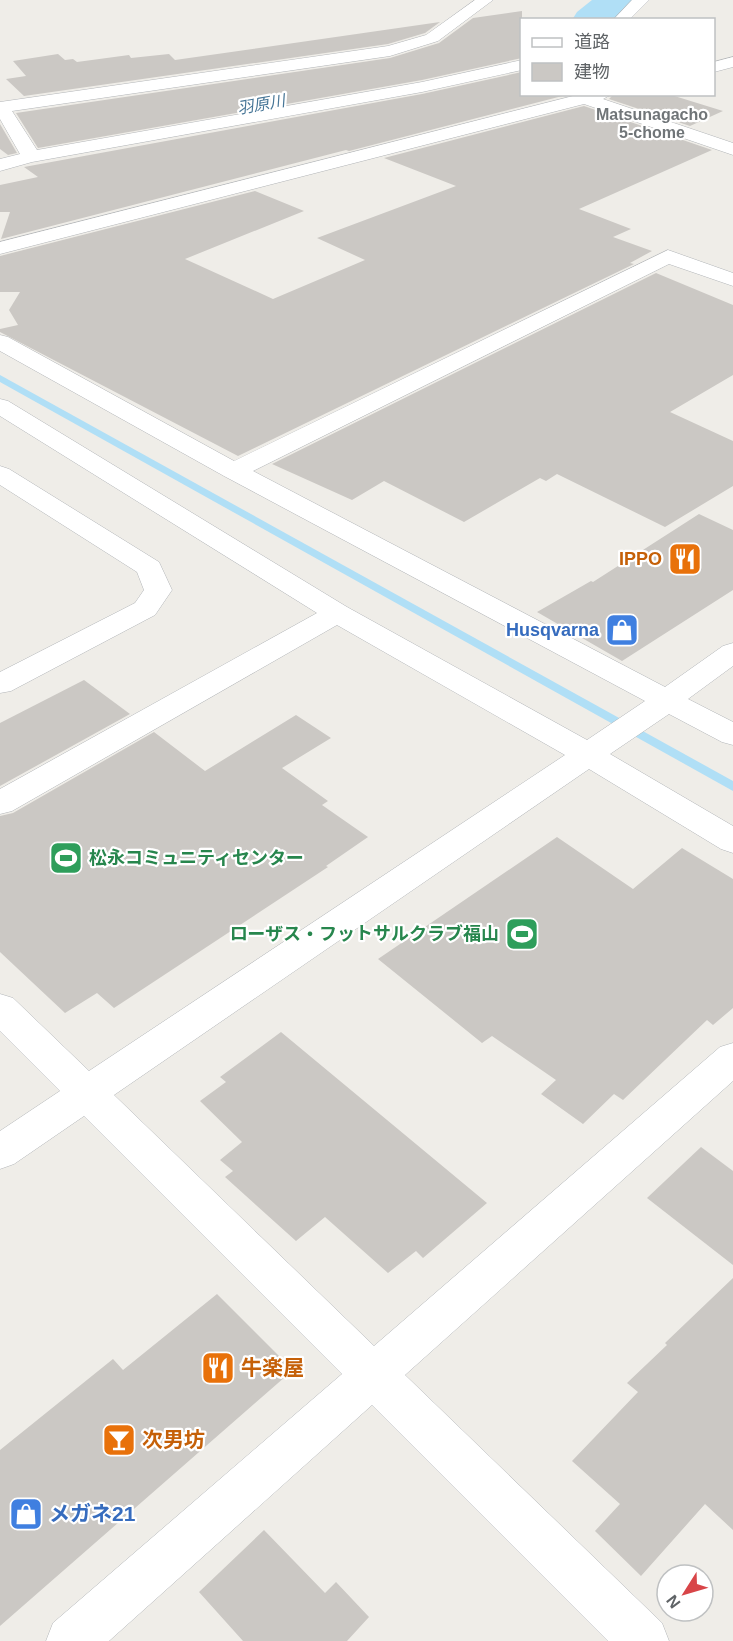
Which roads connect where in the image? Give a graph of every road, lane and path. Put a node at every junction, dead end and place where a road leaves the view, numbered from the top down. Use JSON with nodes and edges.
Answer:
{"nodes":[{"id":1,"x":485,"y":0,"type":"edge"},
{"id":2,"x":641,"y":0,"type":"edge"},
{"id":3,"x":622,"y":18,"type":"edge"},
{"id":4,"x":733,"y":62,"type":"edge"},
{"id":5,"x":520,"y":65,"type":"edge"},
{"id":6,"x":715,"y":67,"type":"edge"},
{"id":7,"x":596,"y":96,"type":"edge"},
{"id":8,"x":585,"y":99,"type":"junction"},
{"id":9,"x":2,"y":115,"type":"edge"},
{"id":10,"x":733,"y":149,"type":"edge"},
{"id":11,"x":31,"y":157,"type":"junction"},
{"id":12,"x":0,"y":165,"type":"edge"},
{"id":13,"x":0,"y":248,"type":"edge"},
{"id":14,"x":733,"y":280,"type":"edge"},
{"id":15,"x":0,"y":342,"type":"edge"},
{"id":16,"x":0,"y":406,"type":"edge"},
{"id":17,"x":233,"y":471,"type":"junction"},
{"id":18,"x":0,"y":474,"type":"edge"},
{"id":19,"x":337,"y":613,"type":"junction"},
{"id":20,"x":733,"y":652,"type":"edge"},
{"id":21,"x":0,"y":684,"type":"edge"},
{"id":22,"x":659,"y":705,"type":"junction"},
{"id":23,"x":733,"y":735,"type":"edge"},
{"id":24,"x":598,"y":747,"type":"junction"},
{"id":25,"x":0,"y":803,"type":"edge"},
{"id":26,"x":733,"y":841,"type":"edge"},
{"id":27,"x":0,"y":1008,"type":"edge"},
{"id":28,"x":733,"y":1058,"type":"edge"},
{"id":29,"x":88,"y":1093,"type":"junction"},
{"id":30,"x":0,"y":1152,"type":"edge"},
{"id":31,"x":374,"y":1374,"type":"junction"},
{"id":32,"x":70,"y":1641,"type":"edge"},
{"id":33,"x":644,"y":1641,"type":"edge"}],
"edges":[{"from":1,"to":9,"type":"street"},
{"from":2,"to":3,"type":"street"},
{"from":4,"to":6,"type":"street"},
{"from":5,"to":11,"type":"street"},
{"from":7,"to":8,"type":"street"},
{"from":8,"to":10,"type":"street"},
{"from":8,"to":13,"type":"street"},
{"from":9,"to":11,"type":"street"},
{"from":11,"to":12,"type":"street"},
{"from":14,"to":17,"type":"street"},
{"from":15,"to":17,"type":"street"},
{"from":16,"to":19,"type":"street"},
{"from":17,"to":22,"type":"street"},
{"from":18,"to":21,"type":"street"},
{"from":19,"to":24,"type":"street"},
{"from":19,"to":25,"type":"street"},
{"from":20,"to":22,"type":"street"},
{"from":22,"to":23,"type":"street"},
{"from":22,"to":24,"type":"street"},
{"from":24,"to":26,"type":"street"},
{"from":24,"to":29,"type":"street"},
{"from":27,"to":29,"type":"street"},
{"from":28,"to":31,"type":"street"},
{"from":29,"to":30,"type":"street"},
{"from":29,"to":31,"type":"street"},
{"from":31,"to":32,"type":"street"},
{"from":31,"to":33,"type":"street"}]}
